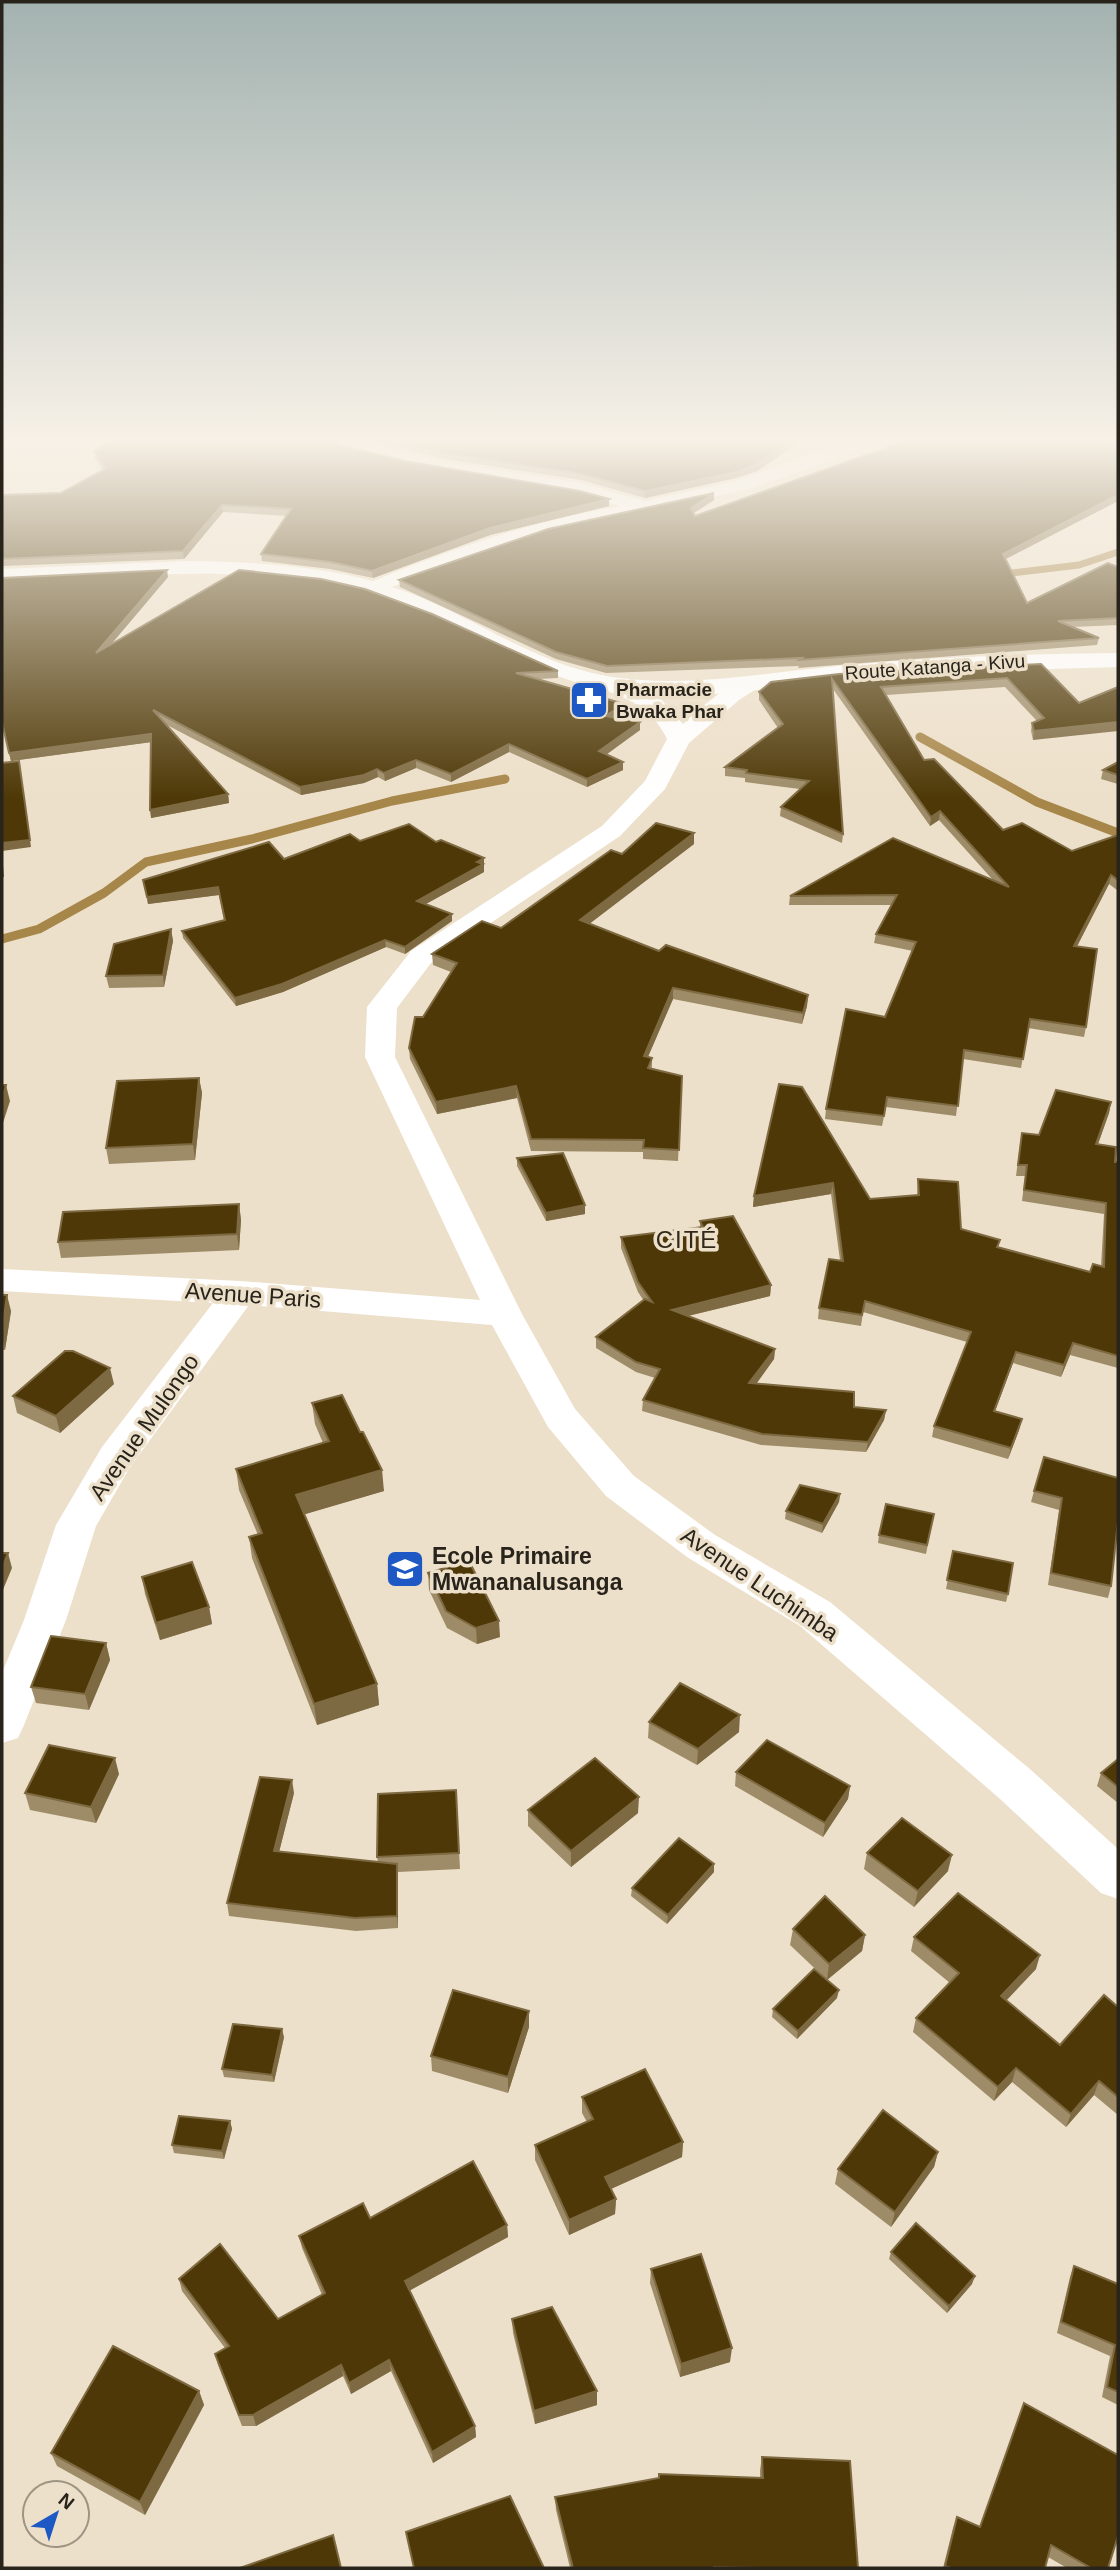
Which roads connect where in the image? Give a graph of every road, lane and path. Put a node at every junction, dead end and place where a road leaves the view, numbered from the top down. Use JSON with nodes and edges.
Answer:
{"nodes":[{"id":1,"x":446,"y":559,"type":"edge"},
{"id":2,"x":2,"y":576,"type":"edge"},
{"id":3,"x":373,"y":588,"type":"junction"},
{"id":4,"x":1118,"y":660,"type":"edge"},
{"id":5,"x":603,"y":682,"type":"junction"},
{"id":6,"x":753,"y":684,"type":"junction"},
{"id":7,"x":679,"y":739,"type":"junction"},
{"id":8,"x":2,"y":1280,"type":"edge"},
{"id":9,"x":240,"y":1293,"type":"junction"},
{"id":10,"x":503,"y":1314,"type":"junction"},
{"id":11,"x":2,"y":1725,"type":"edge"},
{"id":12,"x":1118,"y":1878,"type":"edge"}],
"edges":[{"from":1,"to":3,"type":"street"},
{"from":2,"to":3,"type":"highway","name":"Route Katanga - Kivu"},
{"from":3,"to":5,"type":"highway","name":"Route Katanga - Kivu"},
{"from":4,"to":6,"type":"highway","name":"Route Katanga - Kivu"},
{"from":5,"to":6,"type":"highway","name":"Route Katanga - Kivu"},
{"from":5,"to":7,"type":"street"},
{"from":6,"to":7,"type":"street"},
{"from":7,"to":10,"type":"street","name":"Avenue Luchimba"},
{"from":8,"to":9,"type":"street","name":"Avenue Paris"},
{"from":9,"to":10,"type":"street","name":"Avenue Paris"},
{"from":9,"to":11,"type":"street","name":"Avenue Mulongo"},
{"from":10,"to":12,"type":"street","name":"Avenue Luchimba"}]}
